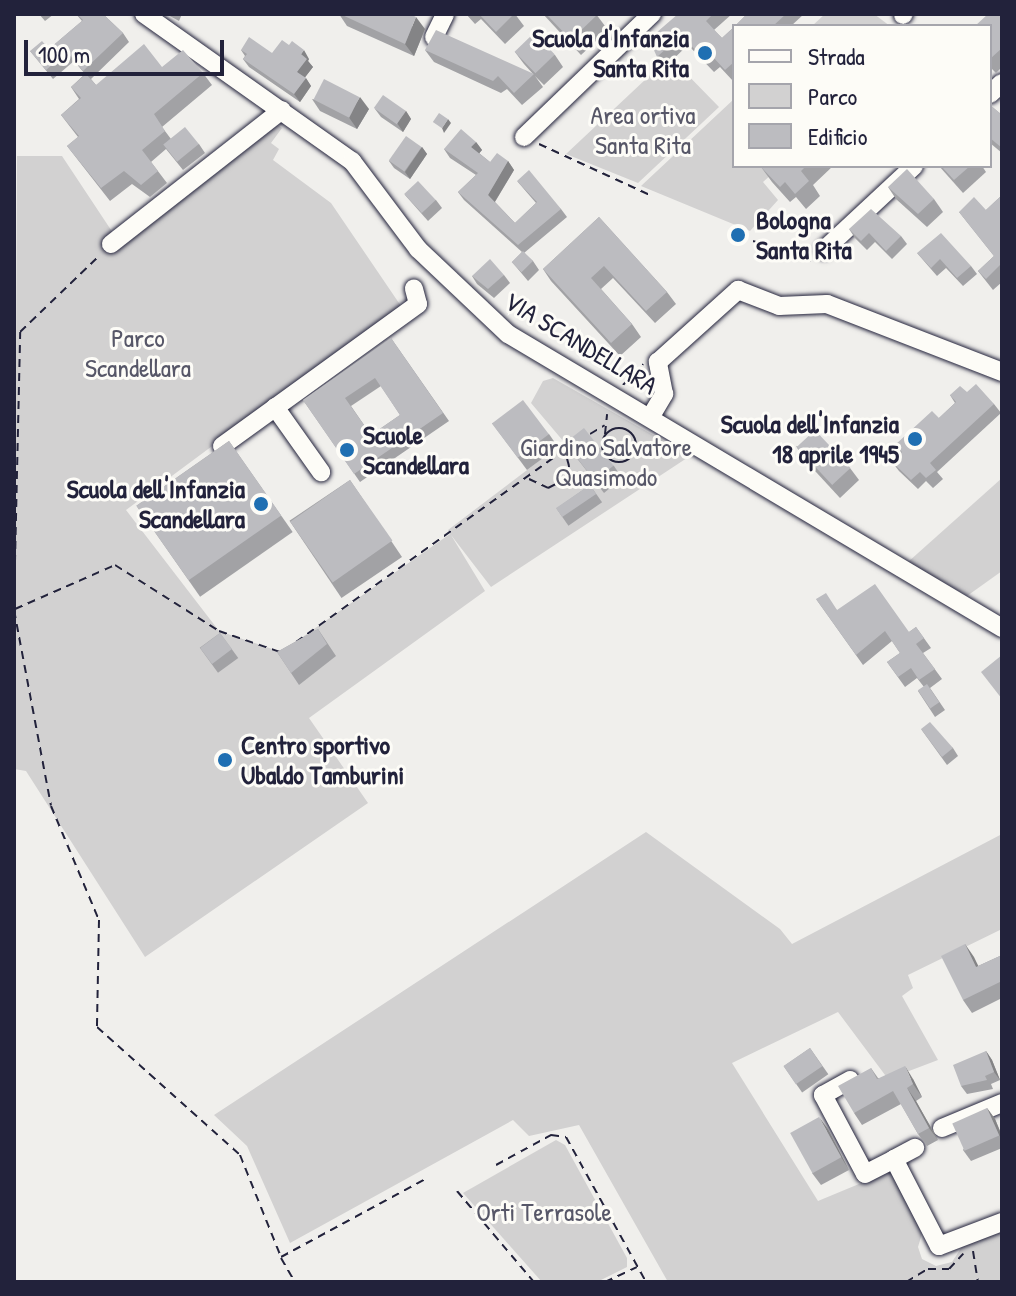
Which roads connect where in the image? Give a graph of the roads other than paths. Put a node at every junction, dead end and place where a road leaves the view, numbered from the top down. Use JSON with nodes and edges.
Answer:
{"nodes":[{"id":1,"x":144,"y":14,"type":"edge"},
{"id":2,"x":445,"y":14,"type":"edge"},
{"id":3,"x":652,"y":14,"type":"edge"},
{"id":4,"x":434,"y":37,"type":"edge"},
{"id":5,"x":282,"y":110,"type":"junction"},
{"id":6,"x":524,"y":137,"type":"road end"},
{"id":7,"x":912,"y":168,"type":"edge"},
{"id":8,"x":111,"y":244,"type":"road end"},
{"id":9,"x":824,"y":250,"type":"road end"},
{"id":10,"x":414,"y":289,"type":"dead end"},
{"id":11,"x":1002,"y":372,"type":"edge"},
{"id":12,"x":275,"y":407,"type":"junction"},
{"id":13,"x":651,"y":416,"type":"junction"},
{"id":14,"x":222,"y":446,"type":"edge"},
{"id":15,"x":321,"y":472,"type":"dead end"},
{"id":16,"x":1002,"y":628,"type":"edge"},
{"id":17,"x":850,"y":1080,"type":"edge"},
{"id":18,"x":1002,"y":1103,"type":"edge"},
{"id":19,"x":942,"y":1128,"type":"dead end"},
{"id":20,"x":915,"y":1148,"type":"dead end"},
{"id":21,"x":894,"y":1159,"type":"junction"},
{"id":22,"x":1002,"y":1222,"type":"edge"}],
"edges":[{"from":1,"to":5,"type":"street","name":"VIA SCANDELLARA"},
{"from":2,"to":4,"type":"street"},
{"from":3,"to":6,"type":"street"},
{"from":5,"to":8,"type":"street"},
{"from":5,"to":13,"type":"street","name":"VIA SCANDELLARA"},
{"from":7,"to":9,"type":"street"},
{"from":10,"to":12,"type":"street"},
{"from":11,"to":13,"type":"street"},
{"from":12,"to":14,"type":"street"},
{"from":12,"to":15,"type":"street"},
{"from":13,"to":16,"type":"street","name":"VIA SCANDELLARA"},
{"from":17,"to":21,"type":"street"},
{"from":18,"to":19,"type":"street"},
{"from":20,"to":21,"type":"street"},
{"from":21,"to":22,"type":"street"}]}
